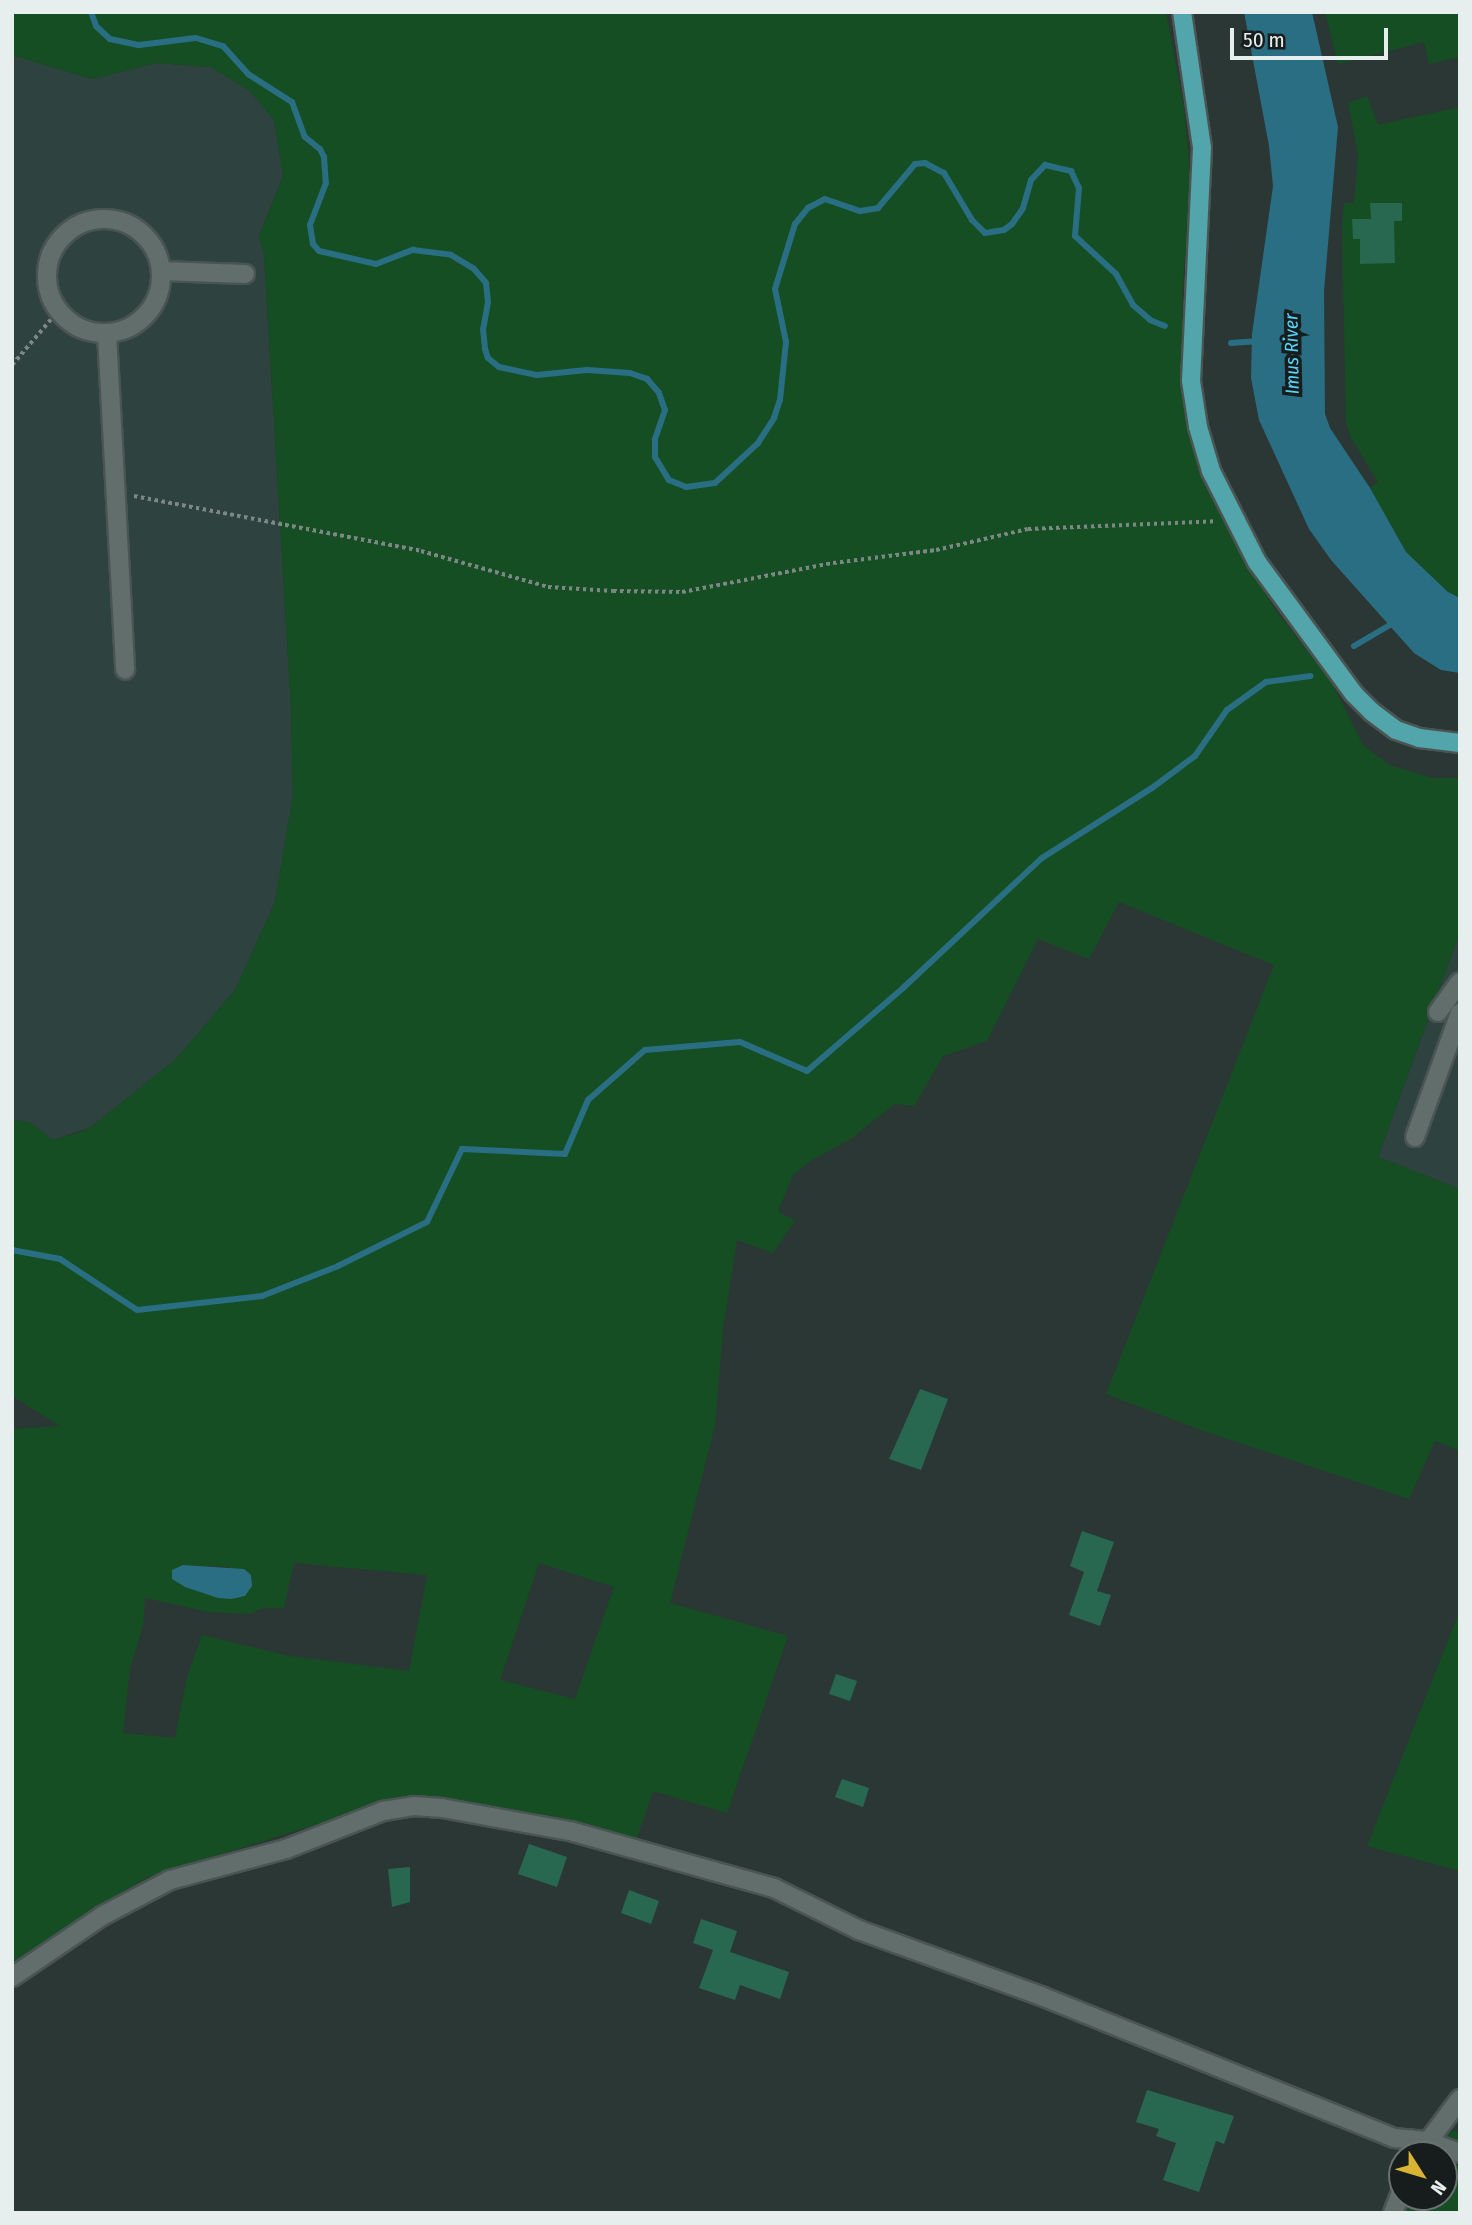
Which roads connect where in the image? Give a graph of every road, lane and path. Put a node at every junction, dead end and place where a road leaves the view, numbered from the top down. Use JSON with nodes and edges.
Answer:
{"nodes":[{"id":1,"x":1182,"y":12,"type":"edge"},
{"id":2,"x":161,"y":271,"type":"junction"},
{"id":3,"x":245,"y":274,"type":"dead end"},
{"id":4,"x":58,"y":311,"type":"junction"},
{"id":5,"x":107,"y":334,"type":"junction"},
{"id":6,"x":12,"y":365,"type":"edge"},
{"id":7,"x":115,"y":492,"type":"junction"},
{"id":8,"x":1236,"y":521,"type":"junction"},
{"id":9,"x":125,"y":670,"type":"dead end"},
{"id":10,"x":1460,"y":743,"type":"edge"},
{"id":11,"x":1460,"y":982,"type":"edge"},
{"id":12,"x":1438,"y":1012,"type":"dead end"},
{"id":13,"x":1460,"y":1013,"type":"edge"},
{"id":14,"x":1415,"y":1136,"type":"dead end"},
{"id":15,"x":12,"y":1977,"type":"edge"},
{"id":16,"x":1460,"y":2099,"type":"edge"},
{"id":17,"x":1402,"y":2141,"type":"edge"},
{"id":18,"x":1427,"y":2141,"type":"edge"}],
"edges":[{"from":1,"to":8,"type":"main road"},
{"from":2,"to":3,"type":"street"},
{"from":2,"to":4,"type":"street"},
{"from":2,"to":5,"type":"street"},
{"from":4,"to":5,"type":"street"},
{"from":4,"to":6,"type":"path"},
{"from":5,"to":7,"type":"street"},
{"from":7,"to":8,"type":"path"},
{"from":7,"to":9,"type":"street"},
{"from":8,"to":10,"type":"main road"},
{"from":11,"to":12,"type":"street"},
{"from":13,"to":14,"type":"street"},
{"from":15,"to":17,"type":"street"},
{"from":16,"to":18,"type":"street"}]}
